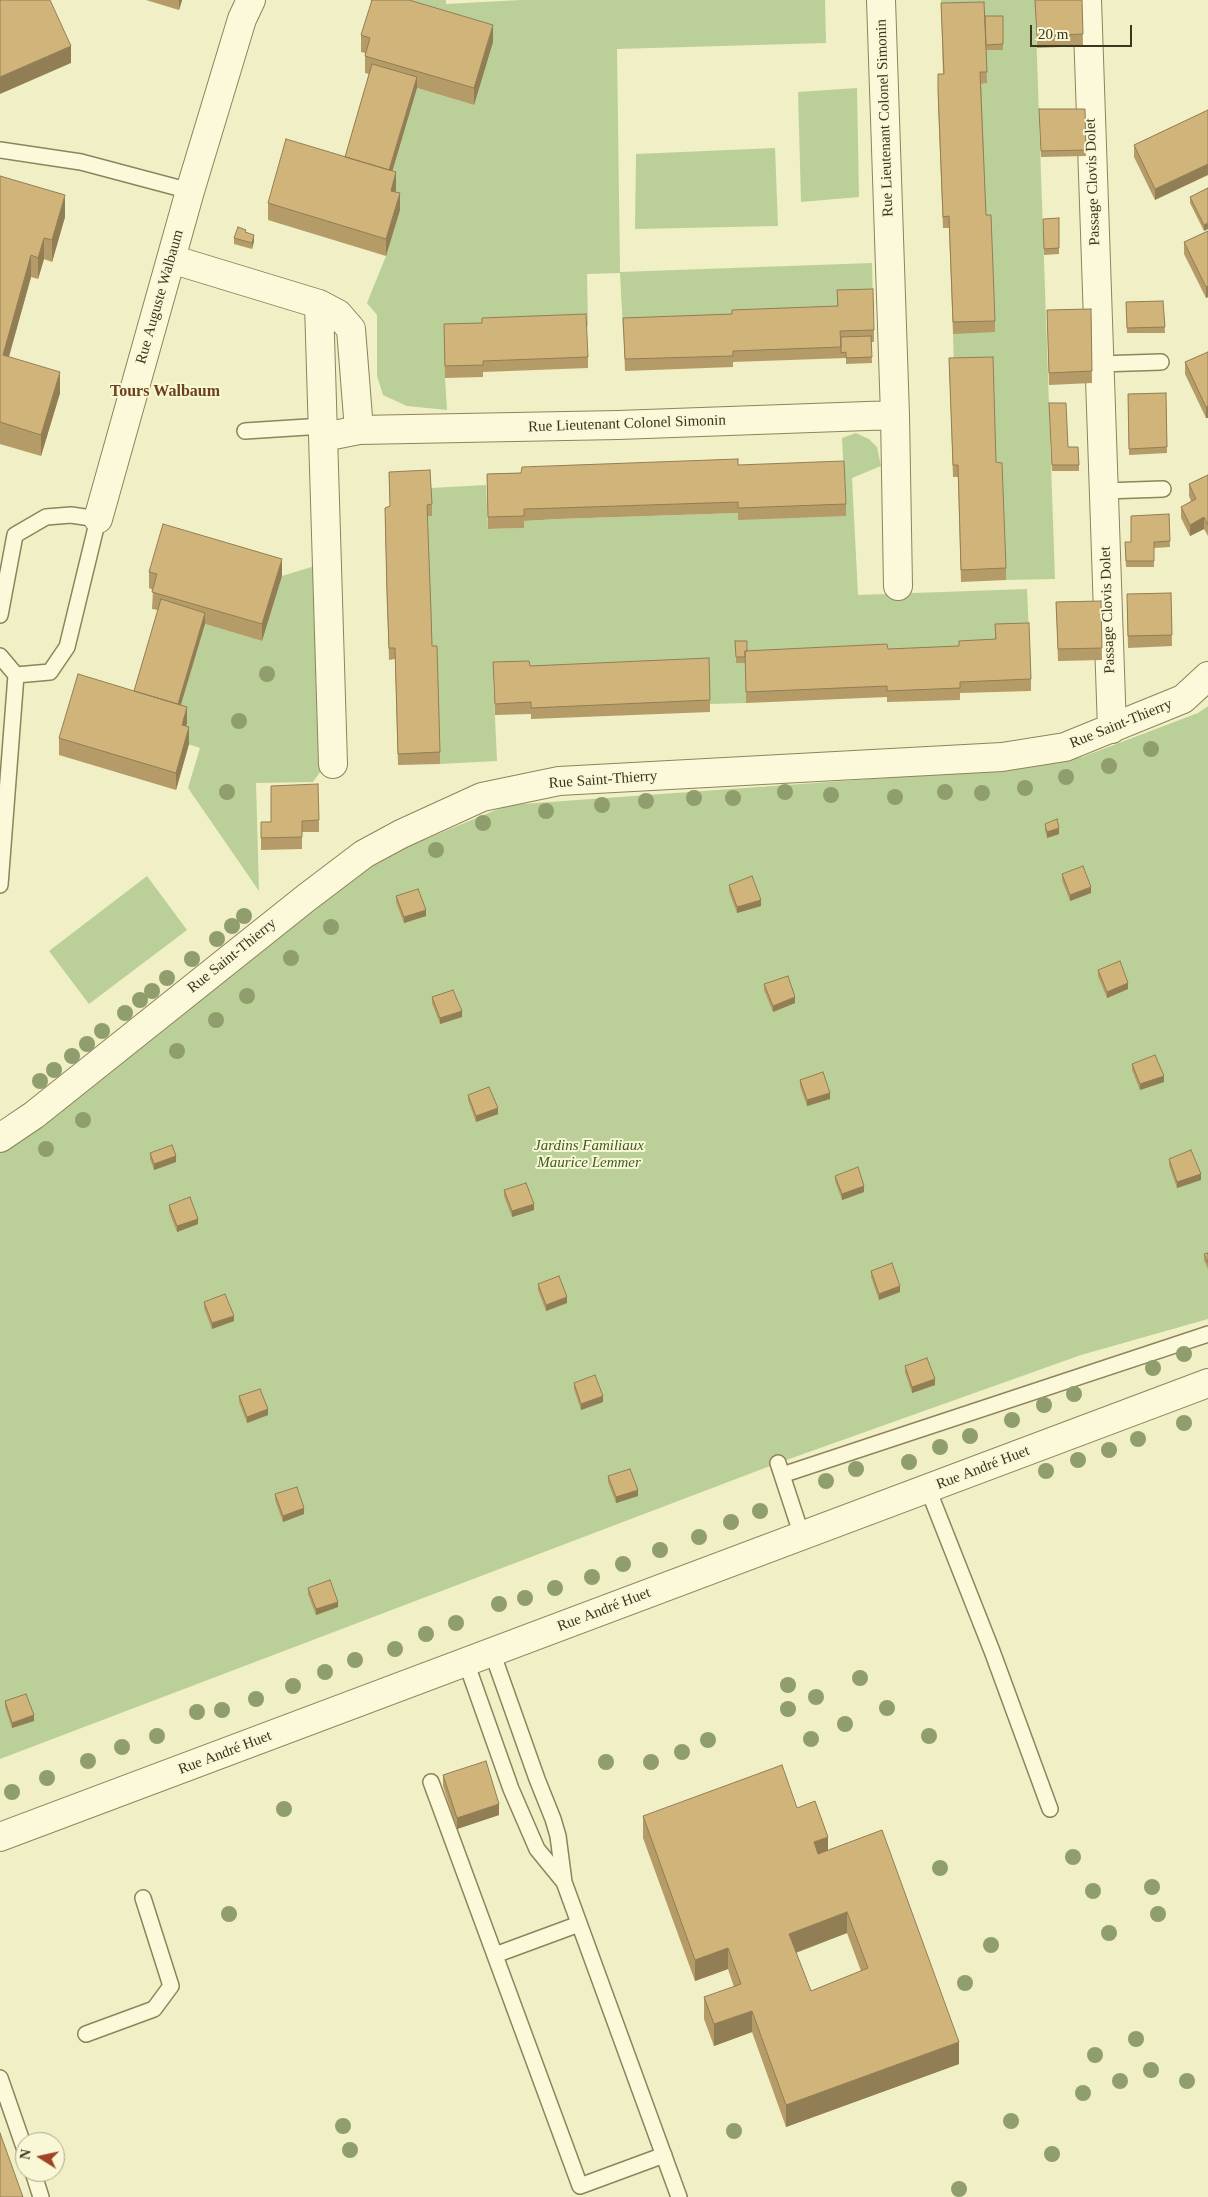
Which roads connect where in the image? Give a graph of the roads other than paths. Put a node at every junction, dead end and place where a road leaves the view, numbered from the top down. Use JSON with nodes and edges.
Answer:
{"nodes":[{"id":1,"x":251,"y":0,"type":"edge"},
{"id":2,"x":881,"y":0,"type":"edge"},
{"id":3,"x":1087,"y":0,"type":"edge"},
{"id":4,"x":0,"y":150,"type":"edge"},
{"id":5,"x":190,"y":190,"type":"junction"},
{"id":6,"x":171,"y":259,"type":"junction"},
{"id":7,"x":319,"y":304,"type":"junction"},
{"id":8,"x":1161,"y":362,"type":"dead end"},
{"id":9,"x":1099,"y":364,"type":"junction"},
{"id":10,"x":895,"y":416,"type":"junction"},
{"id":11,"x":358,"y":430,"type":"junction"},
{"id":12,"x":245,"y":431,"type":"dead end"},
{"id":13,"x":324,"y":432,"type":"junction"},
{"id":14,"x":1163,"y":489,"type":"dead end"},
{"id":15,"x":1104,"y":491,"type":"junction"},
{"id":16,"x":98,"y":519,"type":"junction"},
{"id":17,"x":898,"y":586,"type":"dead end"},
{"id":18,"x":0,"y":615,"type":"edge"},
{"id":19,"x":0,"y":656,"type":"edge"},
{"id":20,"x":16,"y":674,"type":"junction"},
{"id":21,"x":1208,"y":676,"type":"edge"},
{"id":22,"x":1112,"y":728,"type":"junction"},
{"id":23,"x":333,"y":764,"type":"dead end"},
{"id":24,"x":0,"y":885,"type":"edge"},
{"id":25,"x":0,"y":1138,"type":"edge"},
{"id":26,"x":1208,"y":1334,"type":"edge"},
{"id":27,"x":1208,"y":1383,"type":"edge"},
{"id":28,"x":928,"y":1489,"type":"junction"},
{"id":29,"x":802,"y":1536,"type":"junction"},
{"id":30,"x":492,"y":1652,"type":"junction"},
{"id":31,"x":466,"y":1662,"type":"junction"},
{"id":32,"x":431,"y":1782,"type":"dead end"},
{"id":33,"x":1050,"y":1808,"type":"dead end"},
{"id":34,"x":0,"y":1837,"type":"edge"},
{"id":35,"x":564,"y":1882,"type":"junction"},
{"id":36,"x":143,"y":1898,"type":"dead end"},
{"id":37,"x":580,"y":1924,"type":"junction"},
{"id":38,"x":495,"y":1955,"type":"junction"},
{"id":39,"x":86,"y":2034,"type":"dead end"},
{"id":40,"x":0,"y":2078,"type":"edge"},
{"id":41,"x":19,"y":2132,"type":"edge"},
{"id":42,"x":664,"y":2155,"type":"junction"},
{"id":43,"x":36,"y":2182,"type":"edge"},
{"id":44,"x":41,"y":2197,"type":"edge"},
{"id":45,"x":679,"y":2197,"type":"edge"}],
"edges":[{"from":1,"to":5,"type":"street","name":"Rue Auguste Walbaum"},
{"from":2,"to":10,"type":"street","name":"Rue Lieutenant Colonel Simonin"},
{"from":3,"to":9,"type":"street","name":"Passage Clovis Dolet"},
{"from":4,"to":5,"type":"lane"},
{"from":5,"to":6,"type":"street","name":"Rue Auguste Walbaum"},
{"from":6,"to":7,"type":"street"},
{"from":6,"to":16,"type":"street","name":"Rue Auguste Walbaum"},
{"from":7,"to":11,"type":"street"},
{"from":7,"to":13,"type":"street"},
{"from":8,"to":9,"type":"lane"},
{"from":9,"to":15,"type":"street","name":"Passage Clovis Dolet"},
{"from":10,"to":11,"type":"street","name":"Rue Lieutenant Colonel Simonin"},
{"from":10,"to":17,"type":"street","name":"Rue Lieutenant Colonel Simonin"},
{"from":11,"to":13,"type":"street","name":"Rue Lieutenant Colonel Simonin"},
{"from":12,"to":13,"type":"lane","name":"Rue Lieutenant Colonel Simonin"},
{"from":13,"to":23,"type":"street"},
{"from":14,"to":15,"type":"lane"},
{"from":15,"to":22,"type":"street","name":"Passage Clovis Dolet"},
{"from":16,"to":18,"type":"lane"},
{"from":16,"to":20,"type":"lane","name":"Rue Auguste Walbaum"},
{"from":19,"to":20,"type":"lane"},
{"from":20,"to":24,"type":"lane"},
{"from":21,"to":22,"type":"street","name":"Rue Saint-Thierry"},
{"from":22,"to":25,"type":"street","name":"Rue Saint-Thierry"},
{"from":26,"to":29,"type":"lane"},
{"from":27,"to":28,"type":"street","name":"Rue André Huet"},
{"from":28,"to":29,"type":"street","name":"Rue André Huet"},
{"from":28,"to":33,"type":"lane"},
{"from":29,"to":30,"type":"street","name":"Rue André Huet"},
{"from":30,"to":31,"type":"street","name":"Rue André Huet"},
{"from":30,"to":35,"type":"lane"},
{"from":31,"to":34,"type":"street","name":"Rue André Huet"},
{"from":31,"to":35,"type":"lane"},
{"from":32,"to":38,"type":"lane"},
{"from":35,"to":37,"type":"lane"},
{"from":36,"to":39,"type":"lane"},
{"from":37,"to":38,"type":"lane"},
{"from":37,"to":42,"type":"lane"},
{"from":38,"to":42,"type":"lane"},
{"from":40,"to":41,"type":"lane"},
{"from":42,"to":45,"type":"lane"},
{"from":43,"to":44,"type":"lane"}]}
